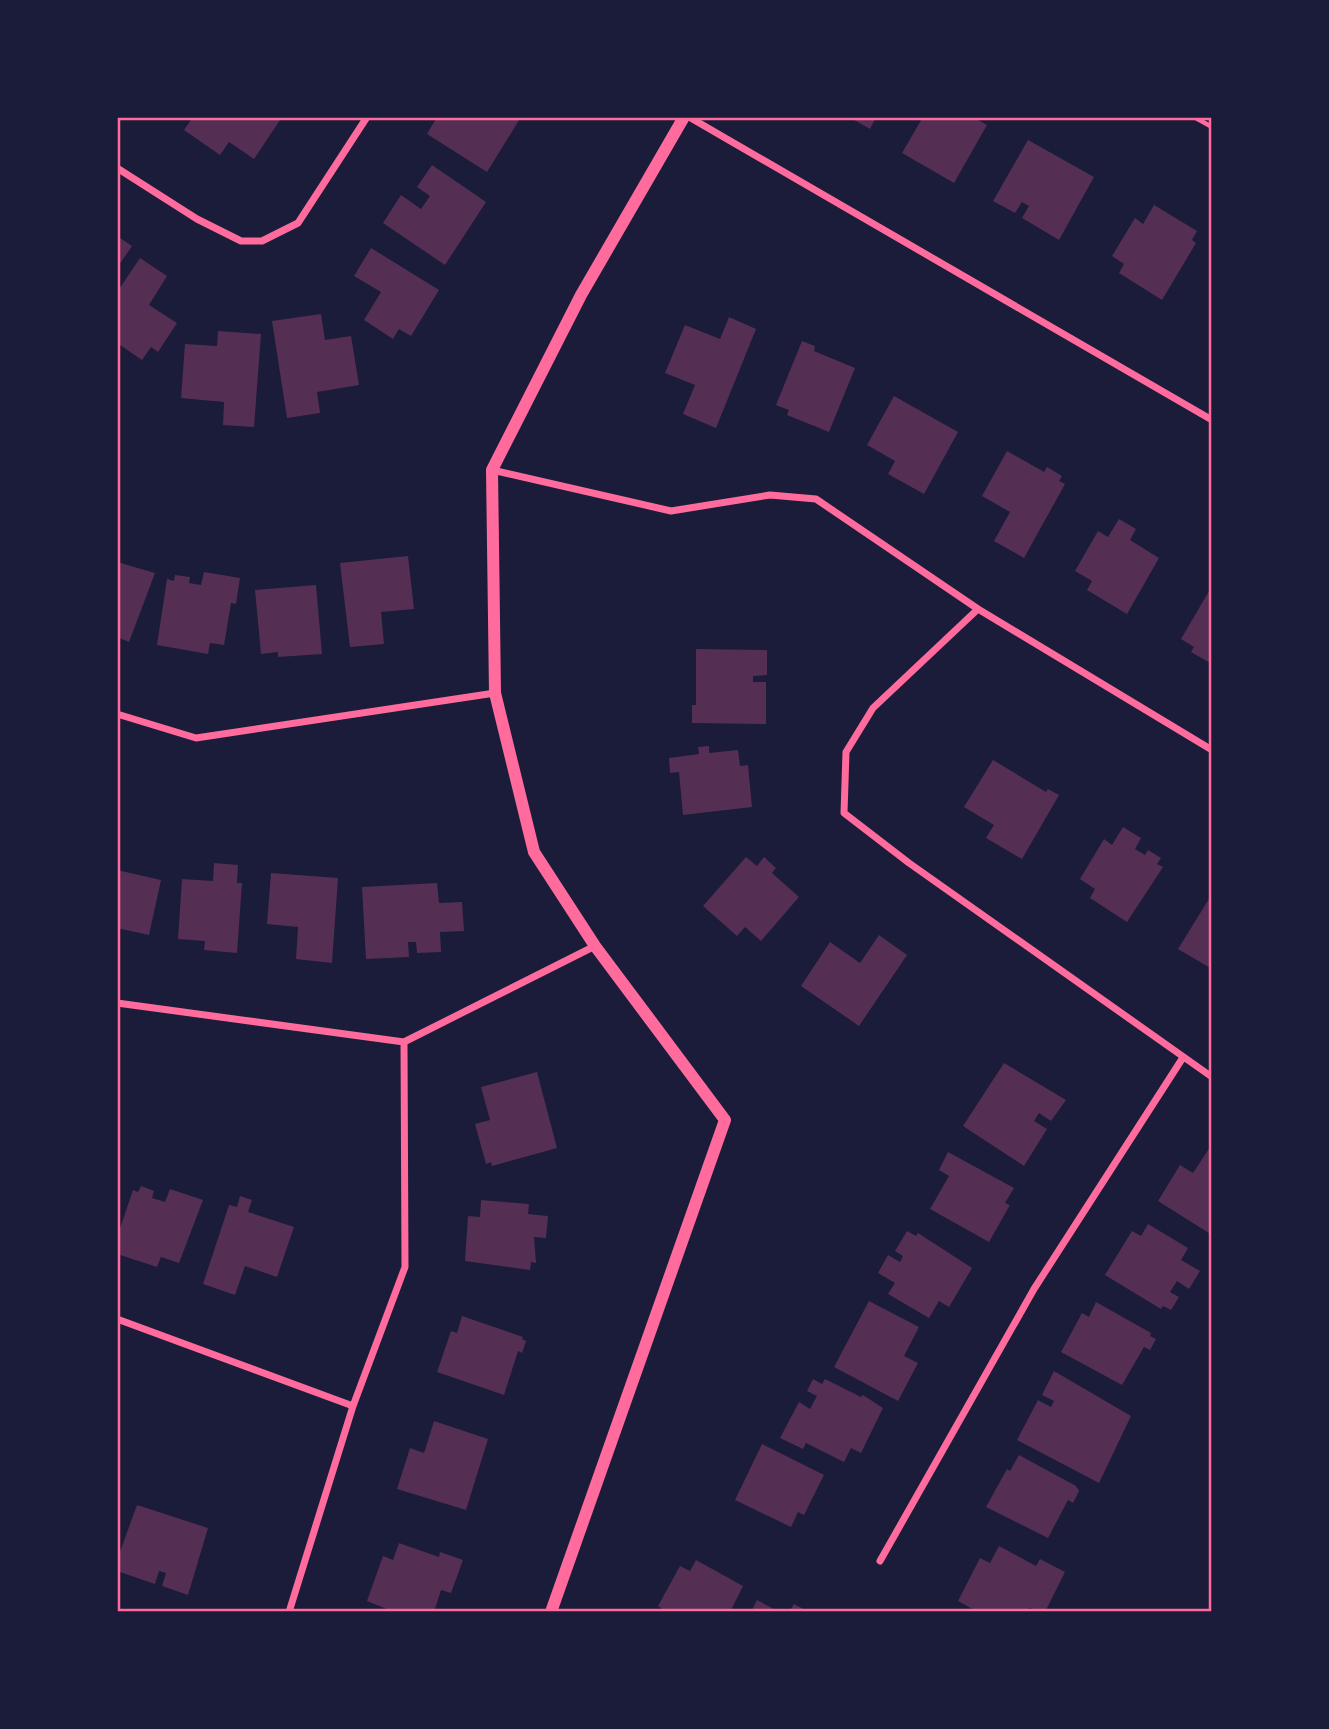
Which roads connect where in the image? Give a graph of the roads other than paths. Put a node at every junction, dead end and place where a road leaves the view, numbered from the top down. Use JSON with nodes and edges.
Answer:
{"nodes":[{"id":1,"x":367,"y":117,"type":"edge"},
{"id":2,"x":687,"y":117,"type":"edge"},
{"id":3,"x":117,"y":168,"type":"edge"},
{"id":4,"x":1212,"y":420,"type":"edge"},
{"id":5,"x":492,"y":470,"type":"junction"},
{"id":6,"x":978,"y":609,"type":"junction"},
{"id":7,"x":495,"y":693,"type":"junction"},
{"id":8,"x":117,"y":714,"type":"edge"},
{"id":9,"x":1212,"y":750,"type":"edge"},
{"id":10,"x":595,"y":946,"type":"junction"},
{"id":11,"x":117,"y":1003,"type":"edge"},
{"id":12,"x":404,"y":1042,"type":"junction"},
{"id":13,"x":1182,"y":1059,"type":"junction"},
{"id":14,"x":1212,"y":1077,"type":"edge"},
{"id":15,"x":117,"y":1319,"type":"edge"},
{"id":16,"x":353,"y":1406,"type":"junction"},
{"id":17,"x":880,"y":1561,"type":"dead end"},
{"id":18,"x":289,"y":1612,"type":"edge"},
{"id":19,"x":551,"y":1612,"type":"edge"}],
"edges":[{"from":1,"to":3,"type":"street"},
{"from":2,"to":4,"type":"street"},
{"from":2,"to":5,"type":"street"},
{"from":5,"to":6,"type":"street"},
{"from":5,"to":7,"type":"street"},
{"from":6,"to":9,"type":"street"},
{"from":6,"to":13,"type":"street"},
{"from":7,"to":8,"type":"street"},
{"from":7,"to":10,"type":"street"},
{"from":10,"to":12,"type":"street"},
{"from":10,"to":19,"type":"street"},
{"from":11,"to":12,"type":"street"},
{"from":12,"to":16,"type":"street"},
{"from":13,"to":14,"type":"street"},
{"from":13,"to":17,"type":"street"},
{"from":15,"to":16,"type":"street"},
{"from":16,"to":18,"type":"street"}]}
